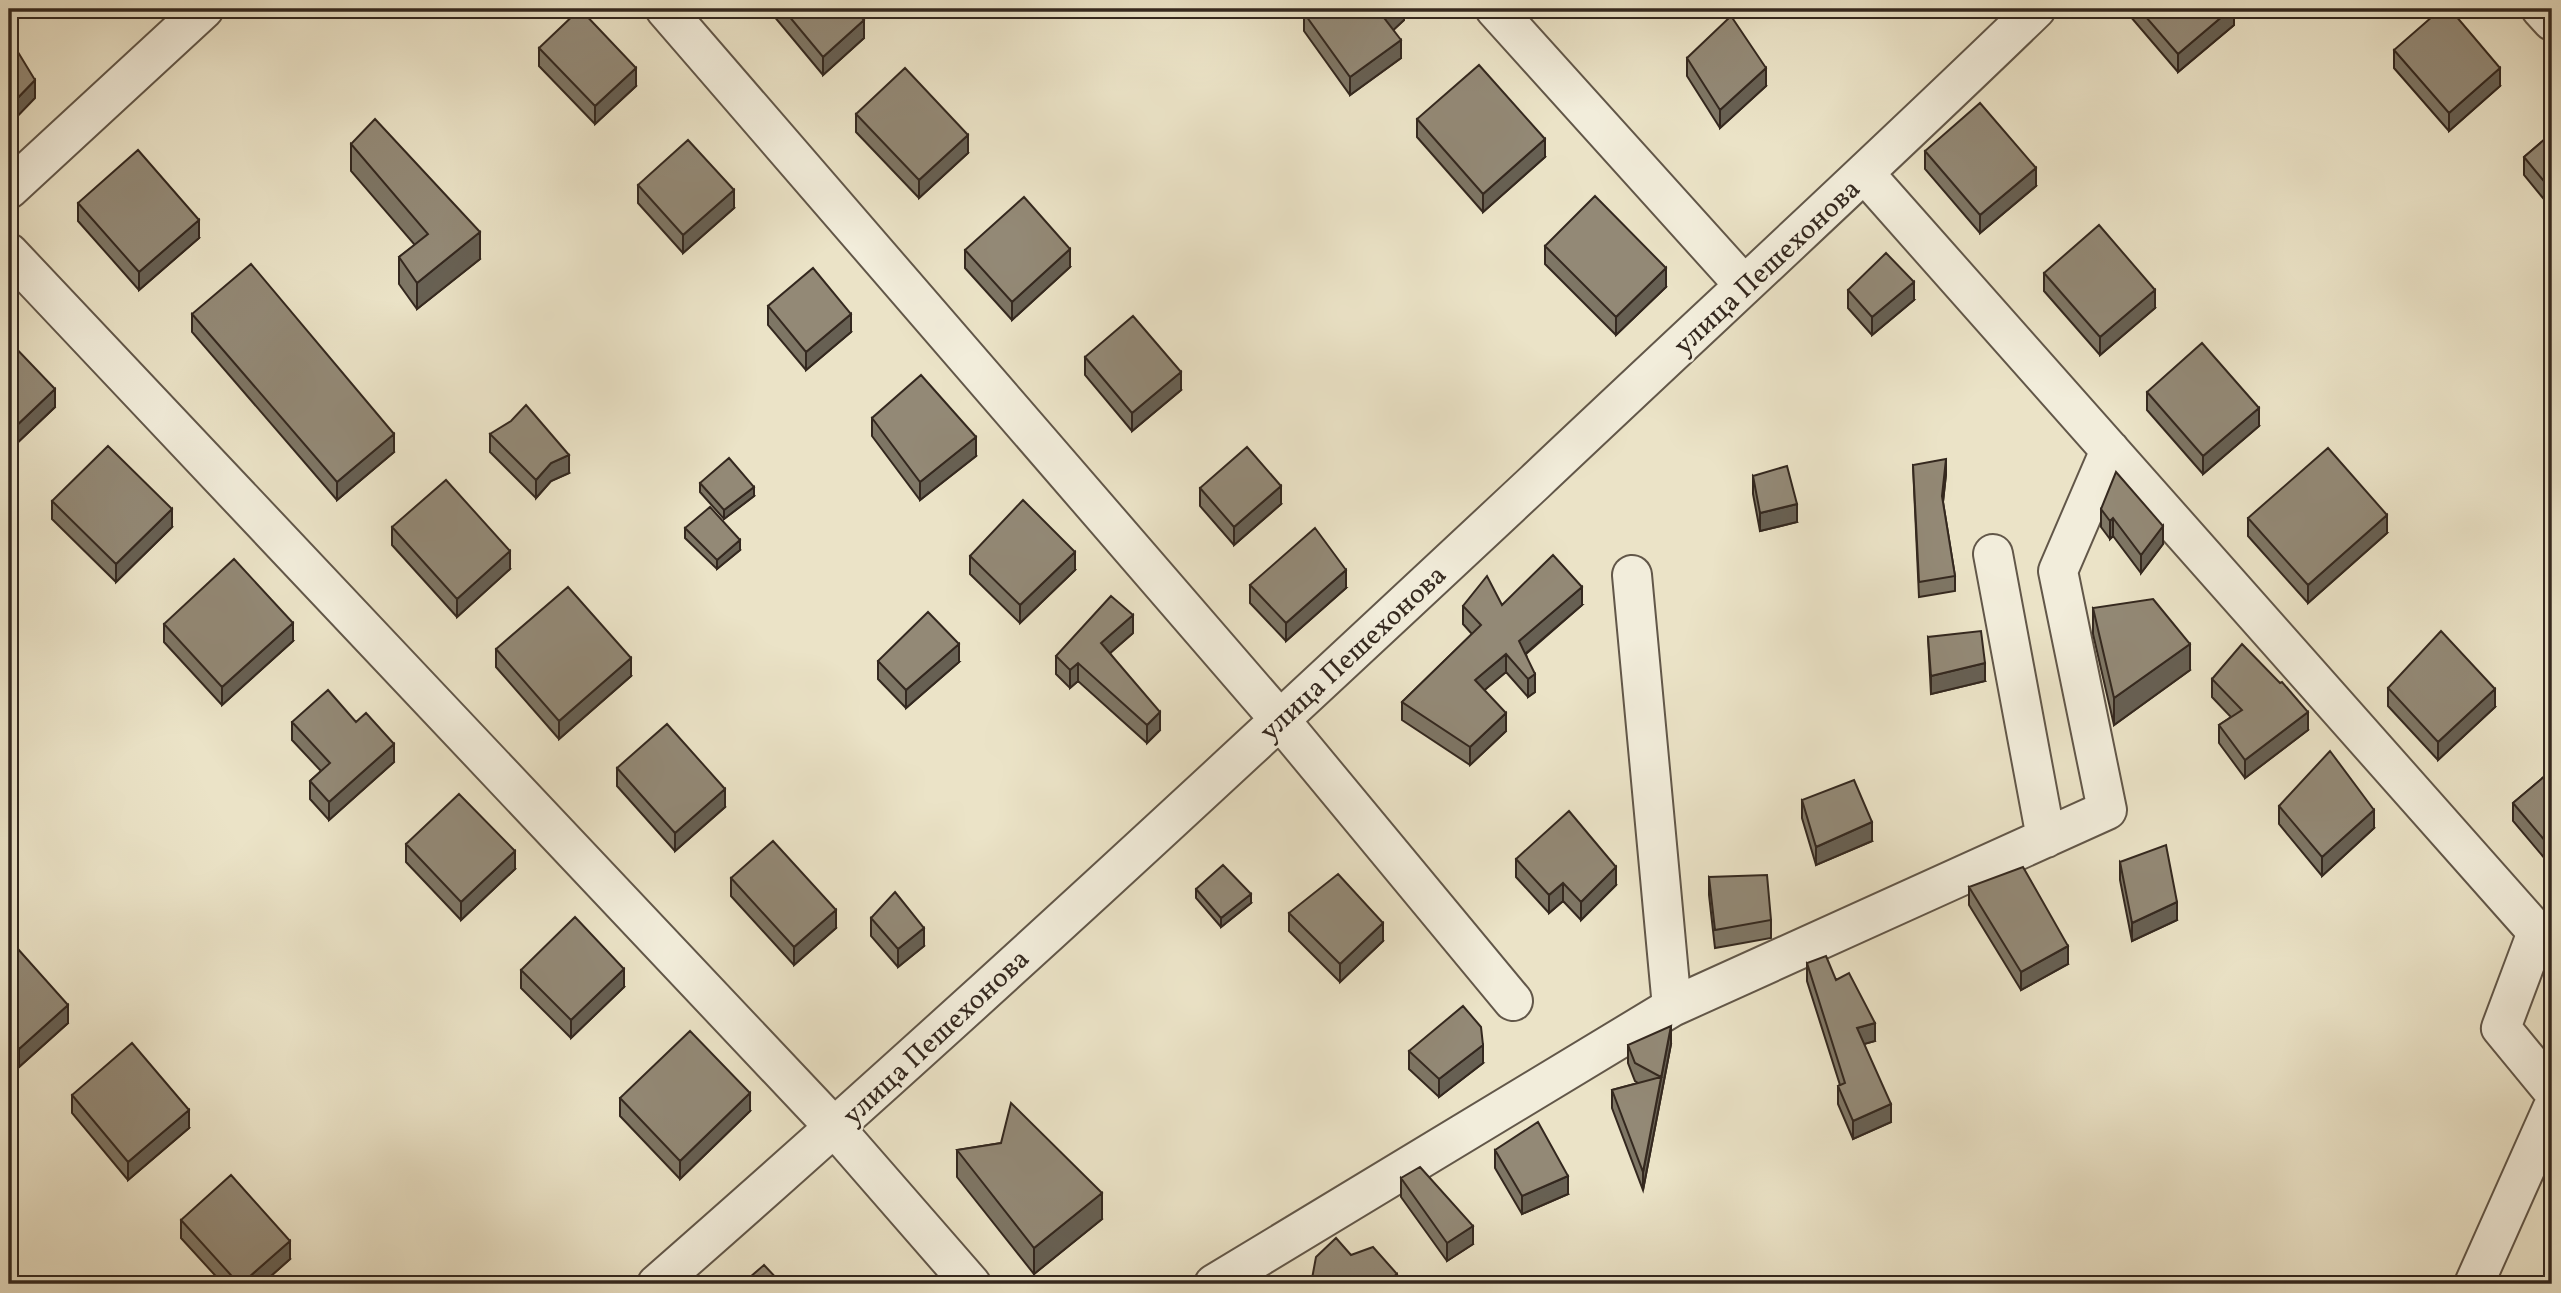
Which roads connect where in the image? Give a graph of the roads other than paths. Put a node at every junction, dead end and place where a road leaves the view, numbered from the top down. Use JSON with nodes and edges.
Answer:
{"nodes":[{"id":1,"x":204,"y":9,"type":"edge"},
{"id":2,"x":665,"y":9,"type":"edge"},
{"id":3,"x":1495,"y":9,"type":"edge"},
{"id":4,"x":2036,"y":9,"type":"edge"},
{"id":5,"x":2541,"y":9,"type":"edge"},
{"id":6,"x":2552,"y":21,"type":"edge"},
{"id":7,"x":1866,"y":174,"type":"junction"},
{"id":8,"x":9,"y":189,"type":"edge"},
{"id":9,"x":9,"y":253,"type":"edge"},
{"id":10,"x":1744,"y":285,"type":"junction"},
{"id":11,"x":2110,"y":450,"type":"junction"},
{"id":12,"x":1993,"y":554,"type":"dead end"},
{"id":13,"x":1632,"y":575,"type":"dead end"},
{"id":14,"x":1280,"y":720,"type":"junction"},
{"id":15,"x":2046,"y":838,"type":"junction"},
{"id":16,"x":2544,"y":935,"type":"edge"},
{"id":17,"x":1513,"y":1001,"type":"dead end"},
{"id":18,"x":1672,"y":1007,"type":"junction"},
{"id":19,"x":2552,"y":1090,"type":"edge"},
{"id":20,"x":2552,"y":1109,"type":"edge"},
{"id":21,"x":835,"y":1128,"type":"junction"},
{"id":22,"x":657,"y":1284,"type":"edge"},
{"id":23,"x":971,"y":1284,"type":"edge"},
{"id":24,"x":1214,"y":1284,"type":"edge"},
{"id":25,"x":2474,"y":1284,"type":"edge"}],
"edges":[{"from":1,"to":8,"type":"street"},
{"from":2,"to":14,"type":"street"},
{"from":3,"to":10,"type":"street"},
{"from":4,"to":7,"type":"street","name":"улица Пешехонова"},
{"from":5,"to":6,"type":"street"},
{"from":7,"to":10,"type":"street","name":"улица Пешехонова"},
{"from":7,"to":11,"type":"street"},
{"from":9,"to":21,"type":"street"},
{"from":10,"to":14,"type":"street","name":"улица Пешехонова"},
{"from":11,"to":15,"type":"street"},
{"from":11,"to":16,"type":"street"},
{"from":12,"to":15,"type":"street"},
{"from":13,"to":18,"type":"street"},
{"from":14,"to":17,"type":"street"},
{"from":14,"to":21,"type":"street","name":"улица Пешехонова"},
{"from":15,"to":18,"type":"street"},
{"from":16,"to":19,"type":"street"},
{"from":18,"to":24,"type":"street"},
{"from":20,"to":25,"type":"street"},
{"from":21,"to":22,"type":"street","name":"улица Пешехонова"},
{"from":21,"to":23,"type":"street"}]}
